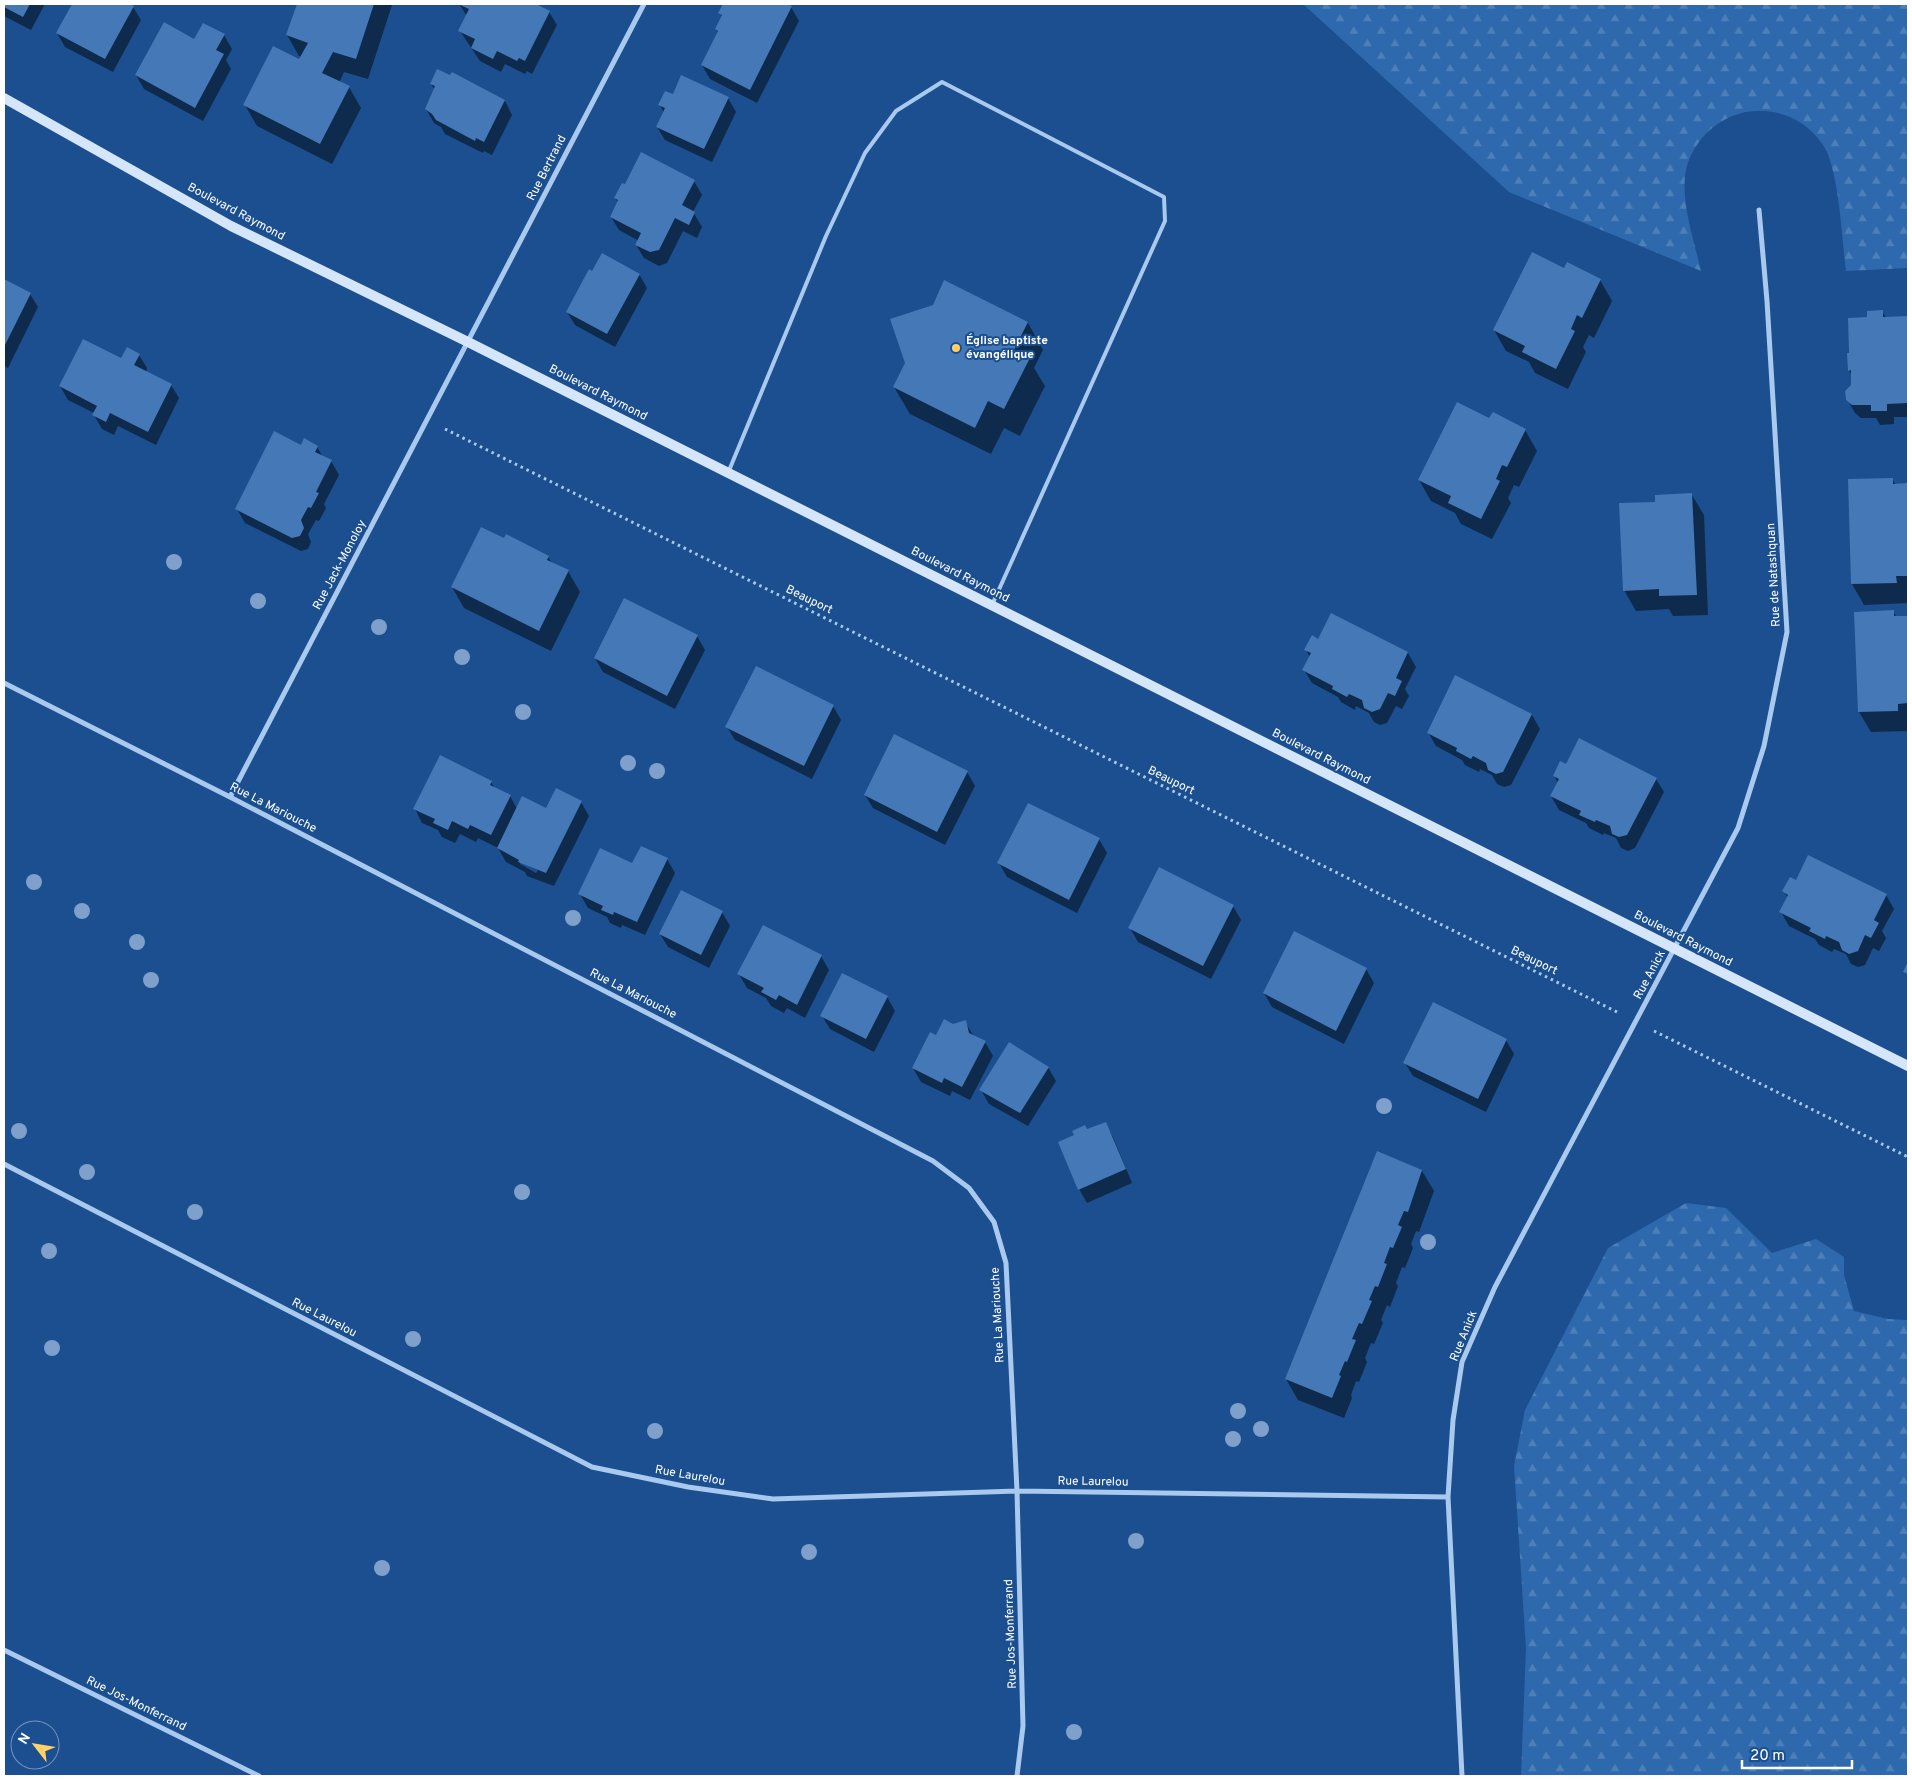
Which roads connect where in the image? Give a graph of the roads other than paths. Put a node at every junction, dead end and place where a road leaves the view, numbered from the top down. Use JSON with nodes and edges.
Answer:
{"nodes":[{"id":1,"x":644,"y":4,"type":"edge"},
{"id":2,"x":4,"y":98,"type":"edge"},
{"id":3,"x":1759,"y":210,"type":"dead end"},
{"id":4,"x":468,"y":342,"type":"junction"},
{"id":5,"x":728,"y":473,"type":"junction"},
{"id":6,"x":992,"y":605,"type":"junction"},
{"id":7,"x":4,"y":683,"type":"edge"},
{"id":8,"x":230,"y":797,"type":"junction"},
{"id":9,"x":1675,"y":948,"type":"junction"},
{"id":10,"x":1908,"y":1066,"type":"edge"},
{"id":11,"x":4,"y":1164,"type":"edge"},
{"id":12,"x":1016,"y":1491,"type":"junction"},
{"id":13,"x":1448,"y":1497,"type":"junction"},
{"id":14,"x":4,"y":1650,"type":"edge"},
{"id":15,"x":259,"y":1776,"type":"edge"},
{"id":16,"x":1017,"y":1776,"type":"edge"},
{"id":17,"x":1462,"y":1776,"type":"edge"}],
"edges":[{"from":1,"to":4,"type":"street","name":"Rue Bertrand"},
{"from":2,"to":4,"type":"street","name":"Boulevard Raymond"},
{"from":3,"to":9,"type":"street","name":"Rue de Natashquan"},
{"from":4,"to":5,"type":"street","name":"Boulevard Raymond"},
{"from":4,"to":8,"type":"street","name":"Rue Jack-Monoloy"},
{"from":5,"to":6,"type":"street","name":"Boulevard Raymond"},
{"from":5,"to":6,"type":"lane"},
{"from":6,"to":9,"type":"street","name":"Boulevard Raymond"},
{"from":7,"to":8,"type":"street","name":"Rue La Mariouche"},
{"from":8,"to":12,"type":"street","name":"Rue La Mariouche"},
{"from":9,"to":10,"type":"street","name":"Boulevard Raymond"},
{"from":9,"to":13,"type":"street","name":"Rue Anick"},
{"from":11,"to":12,"type":"street","name":"Rue Laurelou"},
{"from":12,"to":13,"type":"street","name":"Rue Laurelou"},
{"from":12,"to":16,"type":"street","name":"Rue Jos-Monferrand"},
{"from":13,"to":17,"type":"street","name":"Rue Anick"},
{"from":14,"to":15,"type":"street","name":"Rue Jos-Monferrand"}]}
